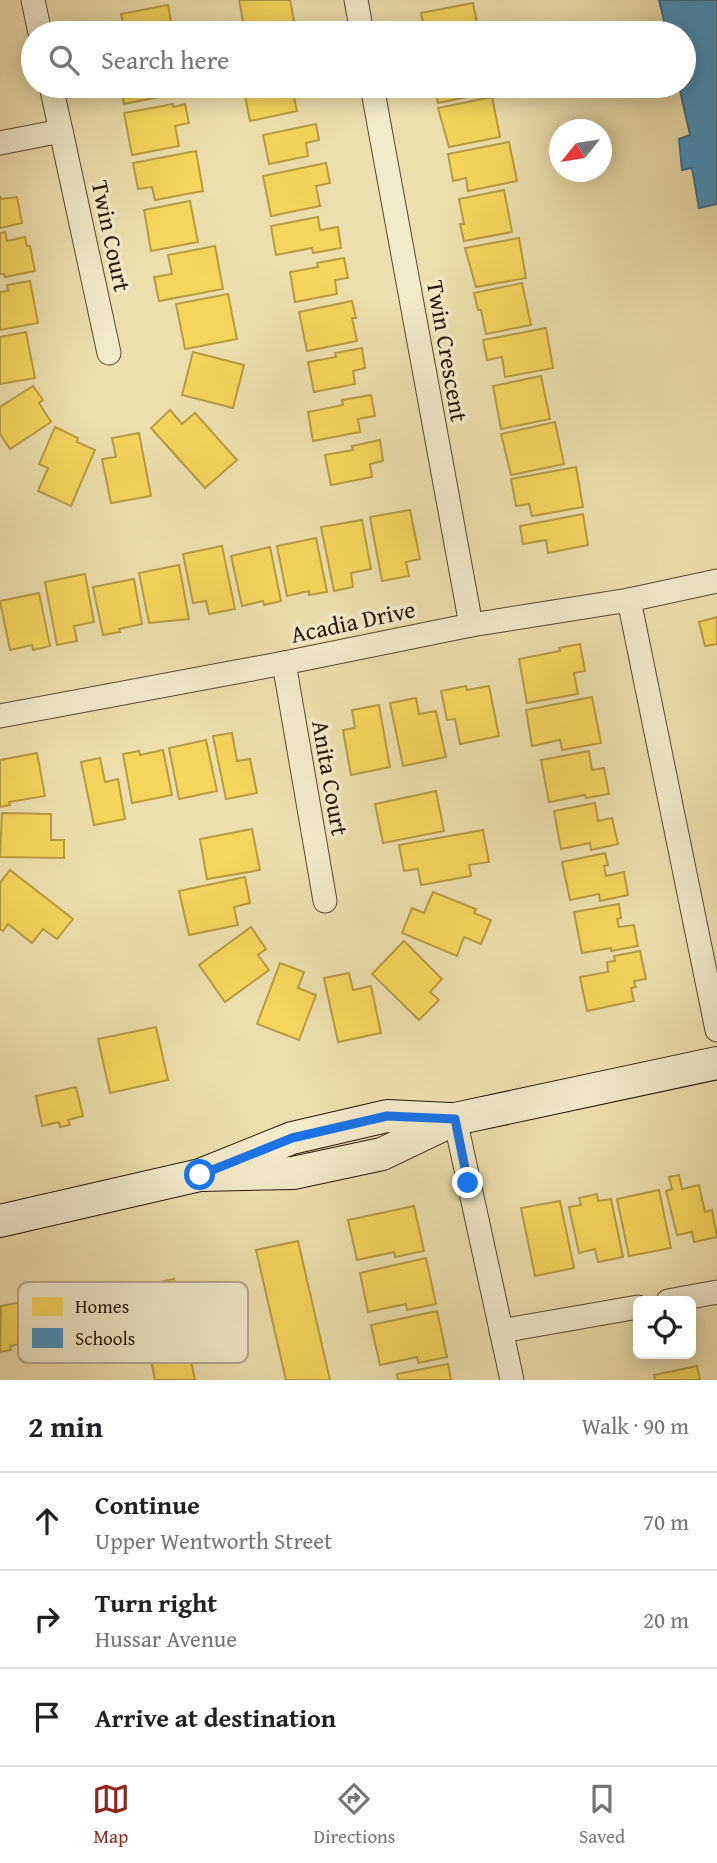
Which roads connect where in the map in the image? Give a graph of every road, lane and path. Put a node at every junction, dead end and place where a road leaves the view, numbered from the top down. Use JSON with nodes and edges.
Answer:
{"nodes":[{"id":1,"x":33,"y":0,"type":"edge"},
{"id":2,"x":356,"y":0,"type":"edge"},
{"id":3,"x":37,"y":21,"type":"edge"},
{"id":4,"x":360,"y":21,"type":"edge"},
{"id":5,"x":54,"y":98,"type":"edge"},
{"id":6,"x":374,"y":98,"type":"edge"},
{"id":7,"x":61,"y":131,"type":"junction"},
{"id":8,"x":0,"y":142,"type":"edge"},
{"id":9,"x":109,"y":353,"type":"dead end"},
{"id":10,"x":717,"y":581,"type":"edge"},
{"id":11,"x":629,"y":600,"type":"junction"},
{"id":12,"x":471,"y":625,"type":"junction"},
{"id":13,"x":284,"y":663,"type":"junction"},
{"id":14,"x":0,"y":716,"type":"edge"},
{"id":15,"x":325,"y":901,"type":"dead end"},
{"id":16,"x":717,"y":1030,"type":"edge"},
{"id":17,"x":717,"y":1063,"type":"edge"},
{"id":18,"x":455,"y":1119,"type":"junction"},
{"id":19,"x":0,"y":1221,"type":"edge"},
{"id":20,"x":717,"y":1292,"type":"edge"},
{"id":21,"x":695,"y":1296,"type":"edge"},
{"id":22,"x":633,"y":1308,"type":"edge"},
{"id":23,"x":501,"y":1331,"type":"junction"},
{"id":24,"x":512,"y":1380,"type":"edge"}],
"edges":[{"from":1,"to":3,"type":"street"},
{"from":2,"to":4,"type":"street"},
{"from":5,"to":7,"type":"street"},
{"from":6,"to":12,"type":"street","name":"Twin Crescent"},
{"from":7,"to":8,"type":"street"},
{"from":7,"to":9,"type":"street","name":"Twin Court"},
{"from":10,"to":11,"type":"street","name":"Acadia Drive"},
{"from":11,"to":12,"type":"street","name":"Acadia Drive"},
{"from":11,"to":16,"type":"street"},
{"from":12,"to":13,"type":"street","name":"Acadia Drive"},
{"from":13,"to":14,"type":"street","name":"Acadia Drive"},
{"from":13,"to":15,"type":"street","name":"Anita Court"},
{"from":17,"to":18,"type":"main road"},
{"from":18,"to":19,"type":"main road"},
{"from":18,"to":23,"type":"street"},
{"from":20,"to":21,"type":"street"},
{"from":22,"to":23,"type":"street"},
{"from":23,"to":24,"type":"street"}]}
